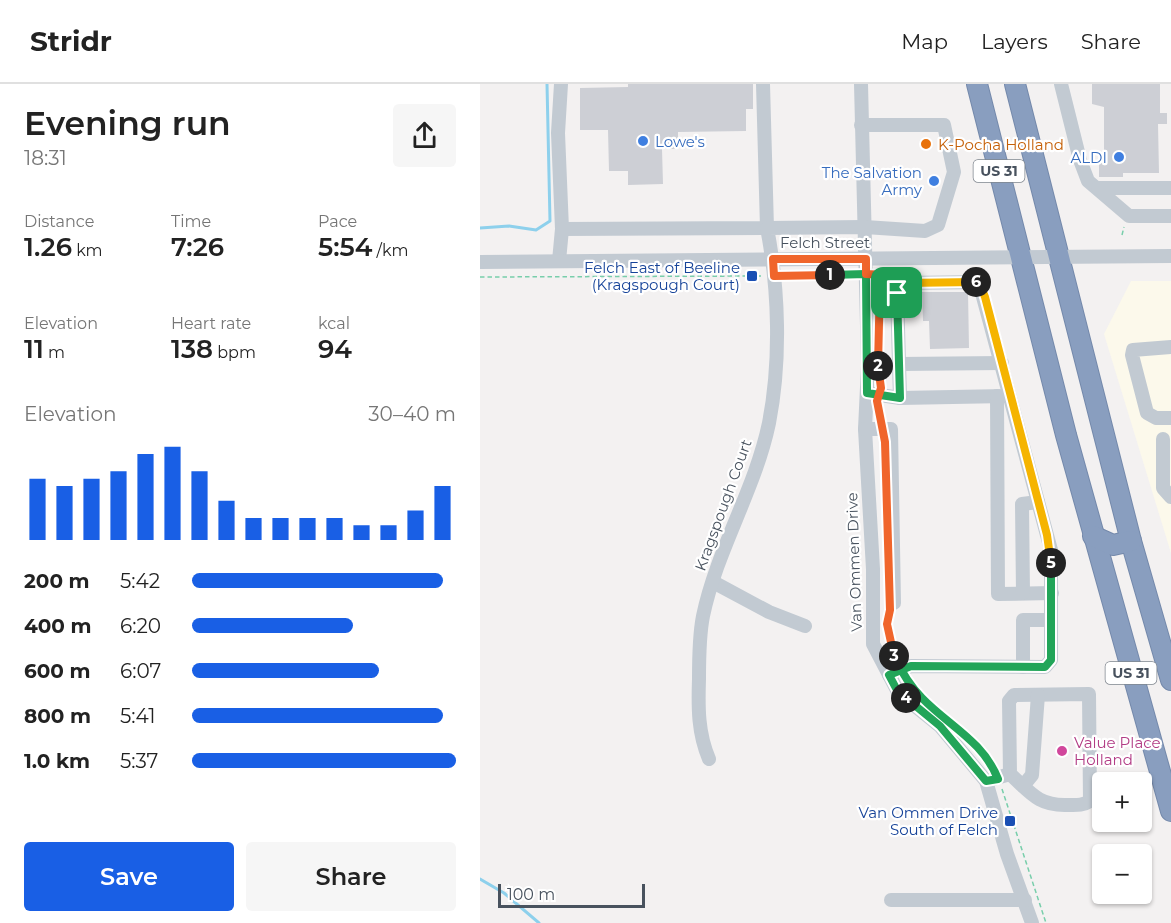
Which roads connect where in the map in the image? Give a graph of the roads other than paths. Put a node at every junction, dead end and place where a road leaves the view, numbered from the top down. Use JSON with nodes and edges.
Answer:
{"nodes":[{"id":1,"x":561,"y":84,"type":"edge"},
{"id":2,"x":763,"y":84,"type":"edge"},
{"id":3,"x":861,"y":84,"type":"edge"},
{"id":4,"x":977,"y":84,"type":"edge"},
{"id":5,"x":1015,"y":84,"type":"edge"},
{"id":6,"x":1061,"y":84,"type":"edge"},
{"id":7,"x":861,"y":125,"type":"junction"},
{"id":8,"x":1098,"y":188,"type":"junction"},
{"id":9,"x":1171,"y":188,"type":"edge"},
{"id":10,"x":1171,"y":216,"type":"edge"},
{"id":11,"x":865,"y":227,"type":"junction"},
{"id":12,"x":767,"y":228,"type":"junction"},
{"id":13,"x":562,"y":229,"type":"junction"},
{"id":14,"x":1171,"y":256,"type":"edge"},
{"id":15,"x":1021,"y":257,"type":"junction"},
{"id":16,"x":1058,"y":257,"type":"junction"},
{"id":17,"x":773,"y":259,"type":"junction"},
{"id":18,"x":866,"y":259,"type":"junction"},
{"id":19,"x":559,"y":261,"type":"junction"},
{"id":20,"x":480,"y":262,"type":"edge"},
{"id":21,"x":1171,"y":347,"type":"edge"},
{"id":22,"x":1002,"y":363,"type":"junction"},
{"id":23,"x":899,"y":364,"type":"junction"},
{"id":24,"x":867,"y":393,"type":"junction"},
{"id":25,"x":997,"y":396,"type":"junction"},
{"id":26,"x":1011,"y":396,"type":"junction"},
{"id":27,"x":900,"y":398,"type":"junction"},
{"id":28,"x":1171,"y":418,"type":"edge"},
{"id":29,"x":865,"y":429,"type":"junction"},
{"id":30,"x":1163,"y":439,"type":"dead end"},
{"id":31,"x":1171,"y":497,"type":"edge"},
{"id":32,"x":1038,"y":502,"type":"junction"},
{"id":33,"x":1093,"y":536,"type":"junction"},
{"id":34,"x":1131,"y":541,"type":"junction"},
{"id":35,"x":713,"y":582,"type":"junction"},
{"id":36,"x":1023,"y":593,"type":"junction"},
{"id":37,"x":1052,"y":593,"type":"junction"},
{"id":38,"x":892,"y":606,"type":"road end"},
{"id":39,"x":1051,"y":620,"type":"junction"},
{"id":40,"x":805,"y":626,"type":"dead end"},
{"id":41,"x":1023,"y":667,"type":"junction"},
{"id":42,"x":895,"y":673,"type":"junction"},
{"id":43,"x":1171,"y":680,"type":"edge"},
{"id":44,"x":1038,"y":695,"type":"junction"},
{"id":45,"x":709,"y":759,"type":"dead end"},
{"id":46,"x":998,"y":778,"type":"junction"},
{"id":47,"x":1023,"y":786,"type":"junction"},
{"id":48,"x":1171,"y":811,"type":"edge"},
{"id":49,"x":891,"y":900,"type":"dead end"},
{"id":50,"x":1025,"y":900,"type":"junction"},
{"id":51,"x":1032,"y":923,"type":"edge"}],
"edges":[{"from":1,"to":13,"type":"street"},
{"from":2,"to":12,"type":"street","name":"Kragspough Court"},
{"from":3,"to":7,"type":"street","name":"Van Ommen Drive"},
{"from":4,"to":15,"type":"highway","number":"US 31"},
{"from":5,"to":16,"type":"highway","number":"US 31"},
{"from":6,"to":8,"type":"street"},
{"from":7,"to":11,"type":"street","name":"Van Ommen Drive"},
{"from":7,"to":11,"type":"street"},
{"from":8,"to":9,"type":"street"},
{"from":8,"to":10,"type":"street"},
{"from":11,"to":12,"type":"street"},
{"from":11,"to":18,"type":"street","name":"Van Ommen Drive"},
{"from":12,"to":13,"type":"street"},
{"from":12,"to":17,"type":"street","name":"Kragspough Court"},
{"from":13,"to":19,"type":"street"},
{"from":14,"to":16,"type":"street","name":"Felch Street"},
{"from":15,"to":16,"type":"street","name":"Felch Street"},
{"from":15,"to":18,"type":"street","name":"Felch Street"},
{"from":15,"to":33,"type":"highway","number":"US 31"},
{"from":16,"to":34,"type":"highway","number":"US 31"},
{"from":17,"to":18,"type":"street","name":"Felch Street"},
{"from":17,"to":19,"type":"street","name":"Felch Street"},
{"from":17,"to":35,"type":"street","name":"Kragspough Court"},
{"from":18,"to":24,"type":"street","name":"Van Ommen Drive"},
{"from":19,"to":20,"type":"street","name":"Felch Street"},
{"from":21,"to":28,"type":"street"},
{"from":22,"to":23,"type":"street"},
{"from":22,"to":23,"type":"street"},
{"from":22,"to":26,"type":"street"},
{"from":23,"to":27,"type":"street"},
{"from":24,"to":27,"type":"street"},
{"from":24,"to":29,"type":"street","name":"Van Ommen Drive"},
{"from":25,"to":26,"type":"street"},
{"from":25,"to":27,"type":"street"},
{"from":25,"to":36,"type":"street"},
{"from":26,"to":32,"type":"street"},
{"from":29,"to":38,"type":"street"},
{"from":29,"to":42,"type":"street","name":"Van Ommen Drive"},
{"from":30,"to":31,"type":"street"},
{"from":32,"to":36,"type":"street"},
{"from":32,"to":37,"type":"street"},
{"from":33,"to":34,"type":"highway"},
{"from":33,"to":48,"type":"highway","number":"US 31"},
{"from":34,"to":43,"type":"highway","number":"US 31"},
{"from":35,"to":40,"type":"street"},
{"from":35,"to":45,"type":"street","name":"Kragspough Court"},
{"from":36,"to":37,"type":"street"},
{"from":37,"to":39,"type":"street"},
{"from":39,"to":41,"type":"street"},
{"from":39,"to":41,"type":"street"},
{"from":41,"to":42,"type":"street"},
{"from":42,"to":46,"type":"street","name":"Van Ommen Drive"},
{"from":44,"to":46,"type":"street"},
{"from":44,"to":47,"type":"street"},
{"from":44,"to":47,"type":"street"},
{"from":46,"to":47,"type":"street"},
{"from":46,"to":50,"type":"street","name":"Van Ommen Drive"},
{"from":49,"to":50,"type":"street"},
{"from":50,"to":51,"type":"street","name":"Van Ommen Drive"}]}
